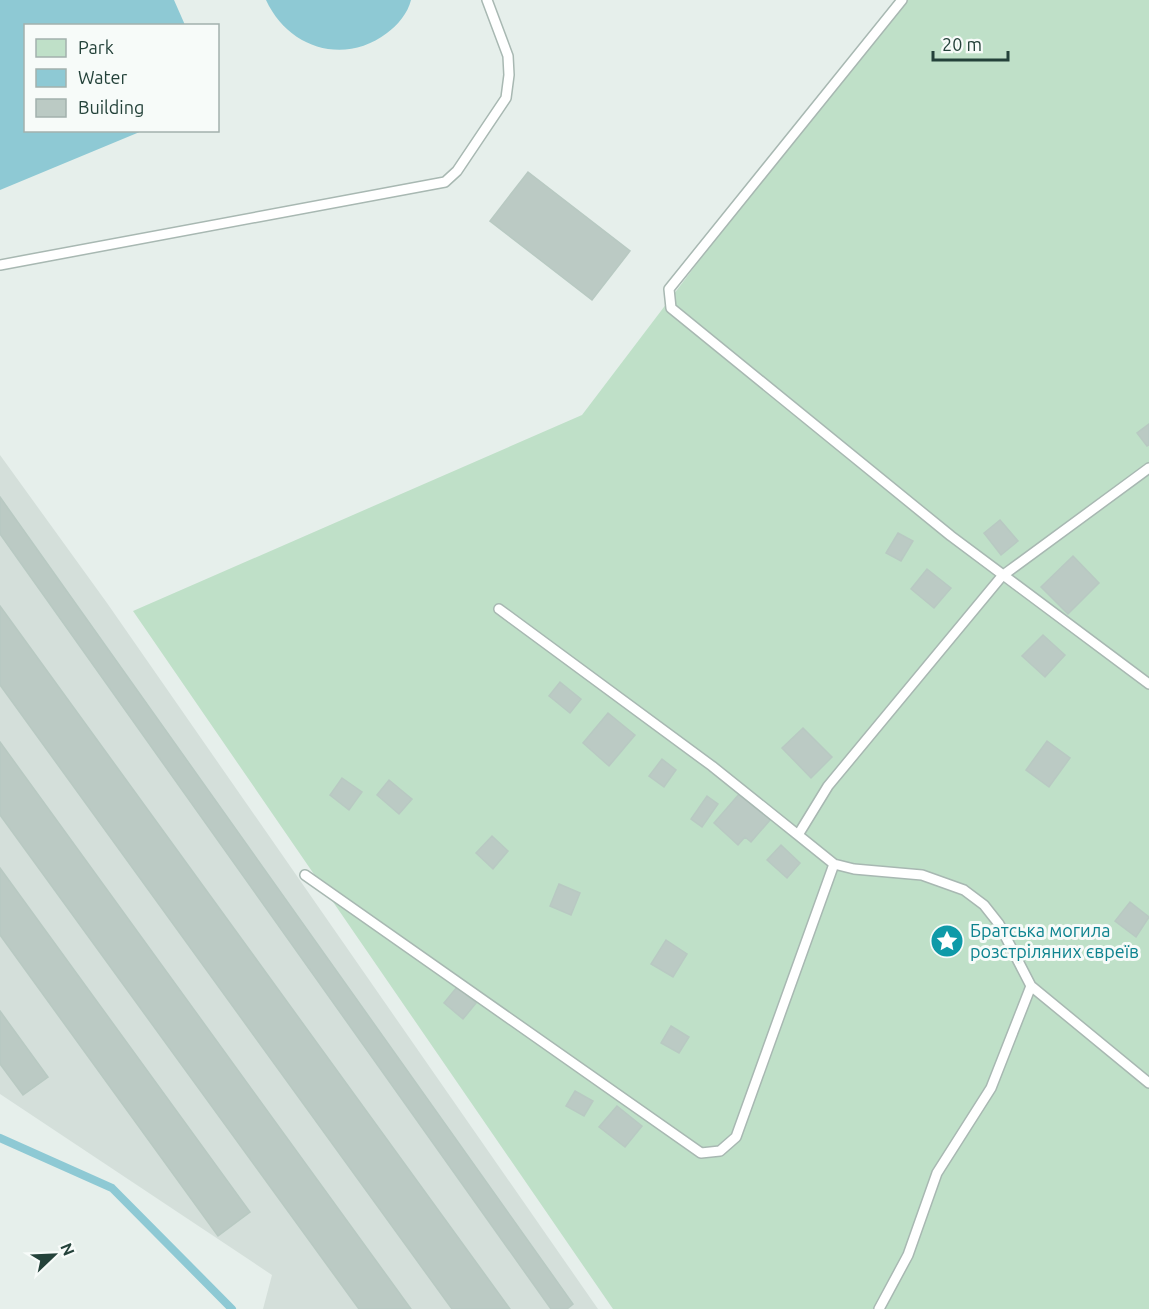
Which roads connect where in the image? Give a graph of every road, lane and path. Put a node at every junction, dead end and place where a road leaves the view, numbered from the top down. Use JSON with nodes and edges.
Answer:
{"nodes":[{"id":1,"x":487,"y":0,"type":"edge"},
{"id":2,"x":902,"y":0,"type":"edge"},
{"id":3,"x":0,"y":265,"type":"edge"},
{"id":4,"x":1149,"y":468,"type":"edge"},
{"id":5,"x":1002,"y":576,"type":"junction"},
{"id":6,"x":499,"y":609,"type":"dead end"},
{"id":7,"x":1149,"y":684,"type":"edge"},
{"id":8,"x":798,"y":836,"type":"junction"},
{"id":9,"x":834,"y":864,"type":"junction"},
{"id":10,"x":304,"y":875,"type":"dead end"},
{"id":11,"x":1031,"y":986,"type":"junction"},
{"id":12,"x":1149,"y":1083,"type":"edge"},
{"id":13,"x":879,"y":1309,"type":"edge"}],
"edges":[{"from":1,"to":3,"type":"lane"},
{"from":2,"to":5,"type":"lane"},
{"from":4,"to":5,"type":"lane"},
{"from":5,"to":7,"type":"lane"},
{"from":5,"to":8,"type":"lane"},
{"from":6,"to":8,"type":"lane"},
{"from":8,"to":9,"type":"lane"},
{"from":9,"to":10,"type":"lane"},
{"from":9,"to":11,"type":"lane"},
{"from":11,"to":12,"type":"lane"},
{"from":11,"to":13,"type":"lane"}]}
